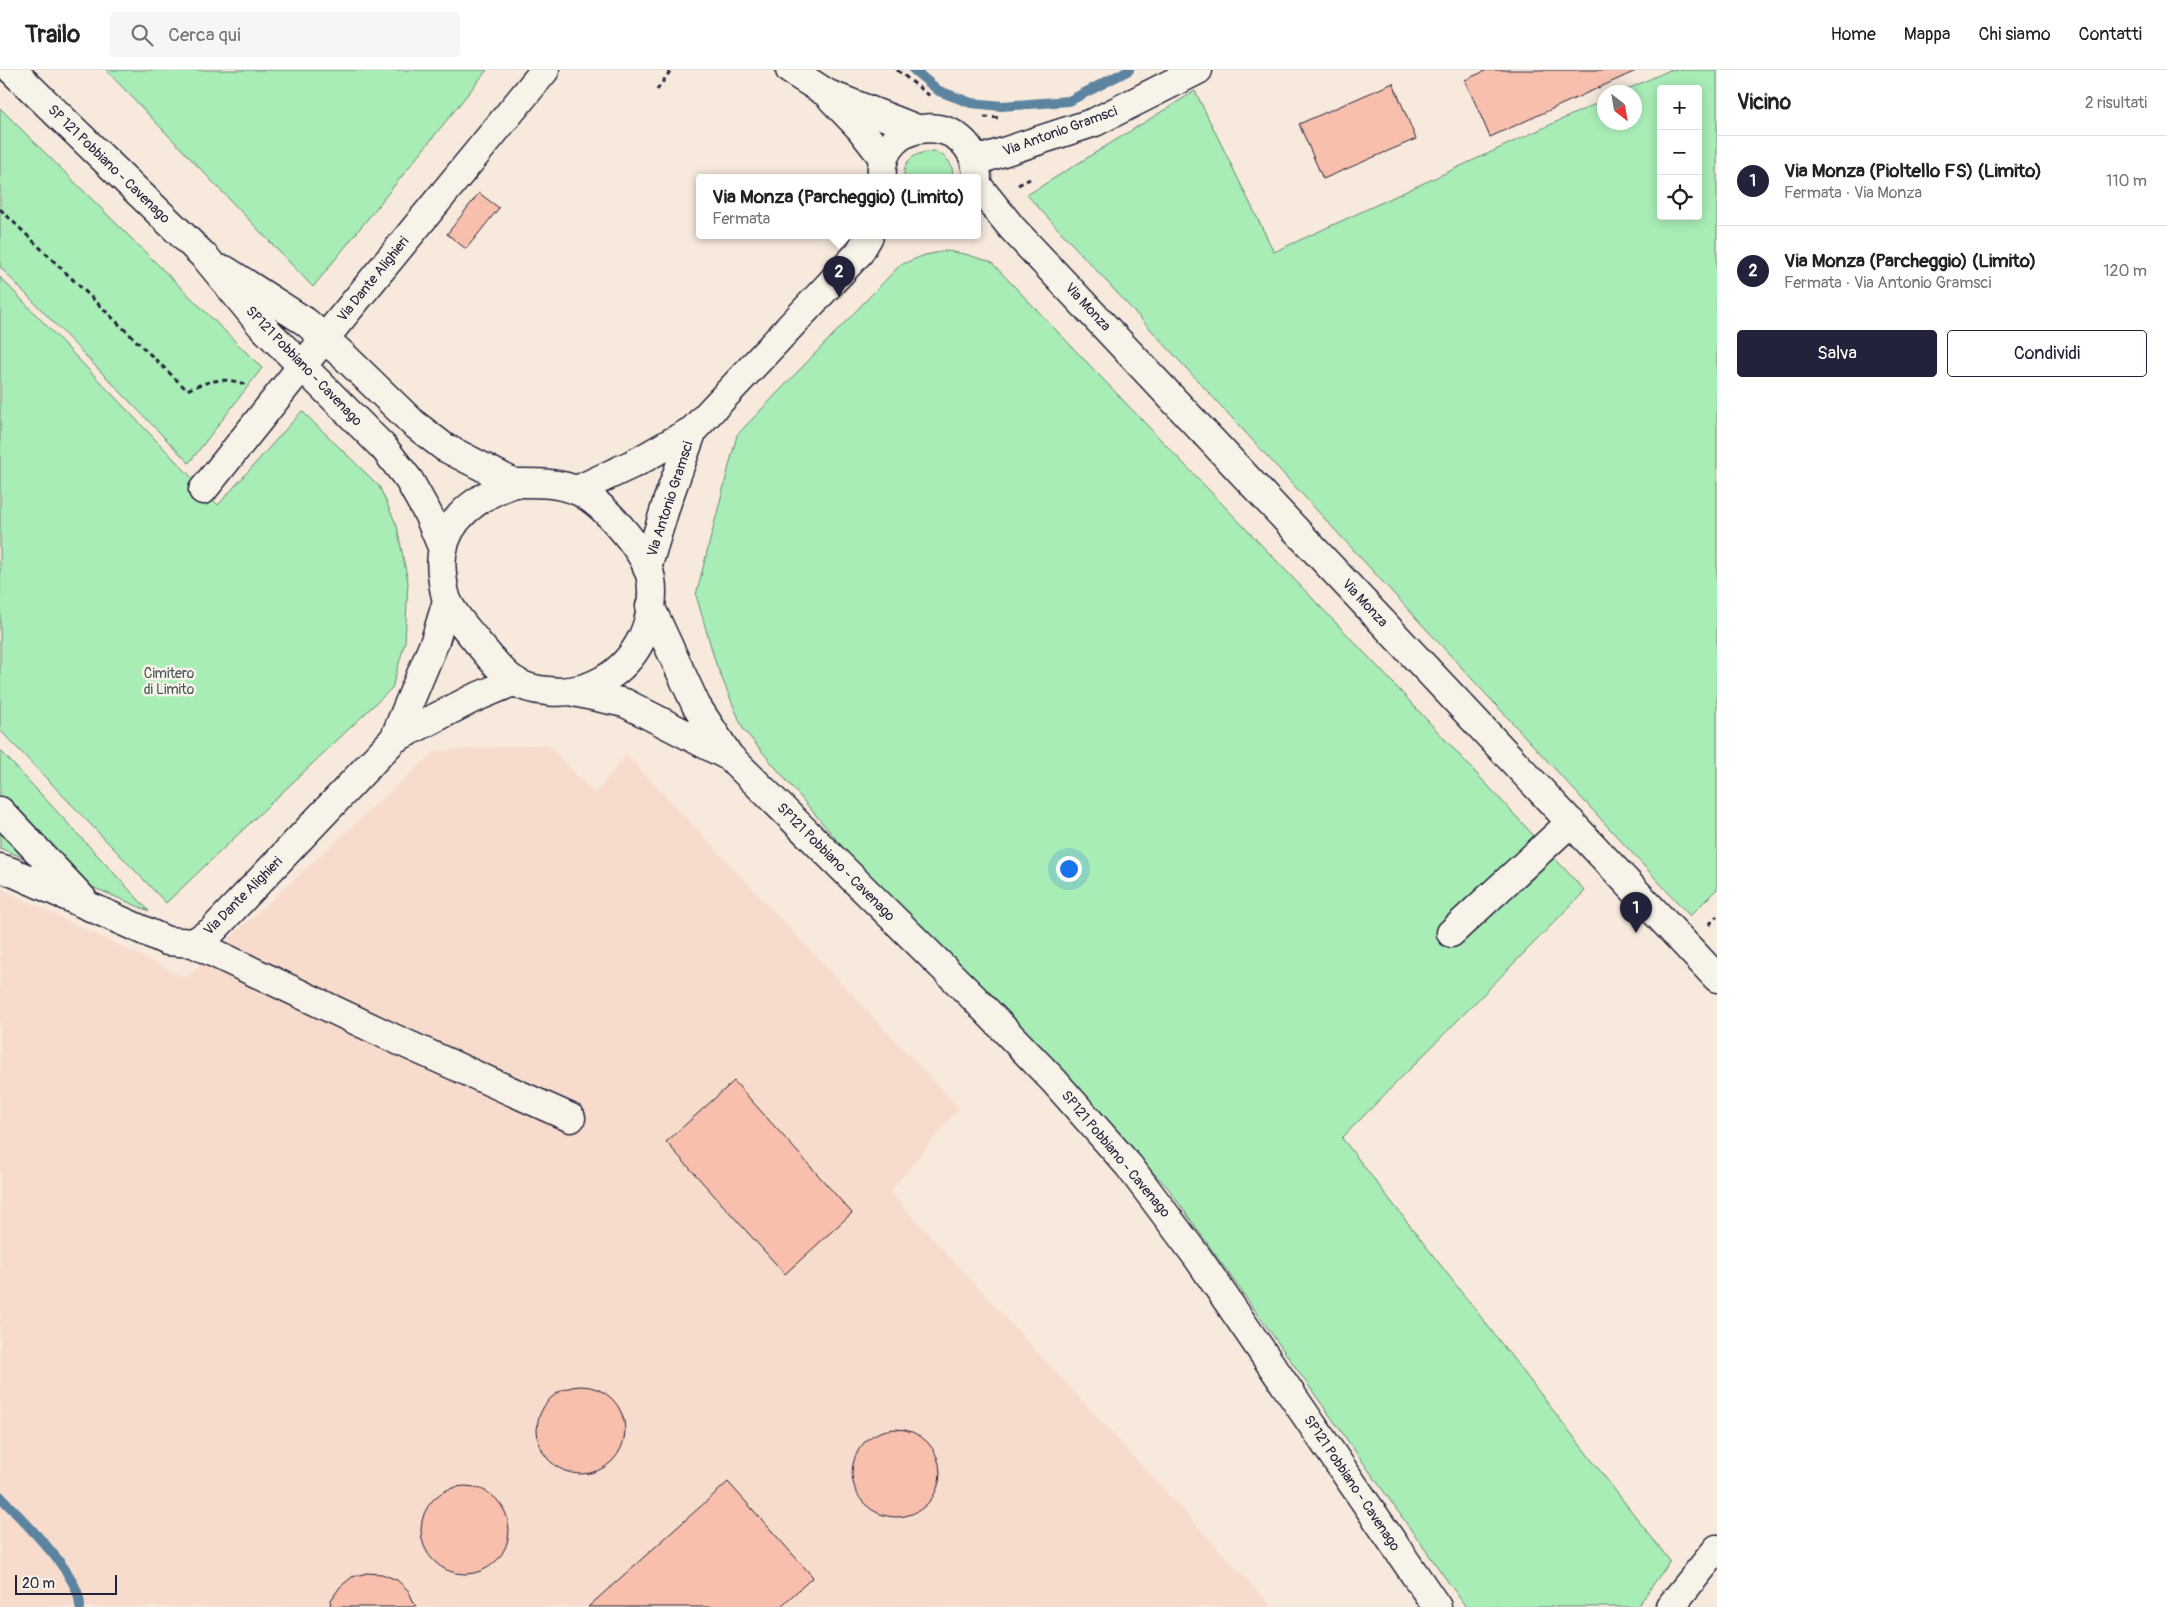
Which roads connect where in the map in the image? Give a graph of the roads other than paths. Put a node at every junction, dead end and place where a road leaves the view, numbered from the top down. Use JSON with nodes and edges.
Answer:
{"nodes":[{"id":1,"x":12,"y":70,"type":"edge"},
{"id":2,"x":545,"y":70,"type":"edge"},
{"id":3,"x":790,"y":70,"type":"edge"},
{"id":4,"x":1198,"y":70,"type":"edge"},
{"id":5,"x":828,"y":94,"type":"junction"},
{"id":6,"x":916,"y":129,"type":"junction"},
{"id":7,"x":975,"y":168,"type":"edge"},
{"id":8,"x":883,"y":169,"type":"edge"},
{"id":9,"x":981,"y":190,"type":"edge"},
{"id":10,"x":981,"y":219,"type":"edge"},
{"id":11,"x":1012,"y":228,"type":"junction"},
{"id":12,"x":880,"y":239,"type":"edge"},
{"id":13,"x":864,"y":244,"type":"edge"},
{"id":14,"x":206,"y":258,"type":"junction"},
{"id":15,"x":324,"y":338,"type":"junction"},
{"id":16,"x":302,"y":366,"type":"junction"},
{"id":17,"x":694,"y":430,"type":"junction"},
{"id":18,"x":514,"y":483,"type":"junction"},
{"id":19,"x":203,"y":490,"type":"dead end"},
{"id":20,"x":577,"y":490,"type":"junction"},
{"id":21,"x":442,"y":547,"type":"junction"},
{"id":22,"x":648,"y":568,"type":"junction"},
{"id":23,"x":447,"y":601,"type":"junction"},
{"id":24,"x":650,"y":606,"type":"junction"},
{"id":25,"x":515,"y":681,"type":"junction"},
{"id":26,"x":574,"y":692,"type":"junction"},
{"id":27,"x":394,"y":739,"type":"junction"},
{"id":28,"x":728,"y":756,"type":"junction"},
{"id":29,"x":0,"y":811,"type":"edge"},
{"id":30,"x":1571,"y":822,"type":"junction"},
{"id":31,"x":0,"y":868,"type":"edge"},
{"id":32,"x":92,"y":909,"type":"junction"},
{"id":33,"x":1450,"y":933,"type":"dead end"},
{"id":34,"x":193,"y":943,"type":"junction"},
{"id":35,"x":1717,"y":978,"type":"edge"},
{"id":36,"x":570,"y":1118,"type":"dead end"},
{"id":37,"x":1717,"y":1549,"type":"edge"},
{"id":38,"x":1437,"y":1607,"type":"edge"},
{"id":39,"x":1670,"y":1607,"type":"edge"}],
"edges":[{"from":1,"to":14,"type":"street","name":"SP 121 Pobbiano - Cavenago"},
{"from":2,"to":15,"type":"street","name":"Via Dante Alighieri"},
{"from":3,"to":5,"type":"street"},
{"from":4,"to":7,"type":"street","name":"Via Antonio Gramsci"},
{"from":5,"to":6,"type":"street"},
{"from":5,"to":8,"type":"street"},
{"from":6,"to":7,"type":"street"},
{"from":6,"to":8,"type":"street"},
{"from":9,"to":11,"type":"street","name":"Via Monza"},
{"from":10,"to":11,"type":"street"},
{"from":11,"to":30,"type":"street","name":"Via Monza"},
{"from":12,"to":13,"type":"street","name":"Via Antonio Gramsci"},
{"from":13,"to":17,"type":"street","name":"Via Antonio Gramsci"},
{"from":14,"to":15,"type":"street","name":"SP121 Pobbiano - Cavenago"},
{"from":14,"to":16,"type":"street","name":"SP121 Pobbiano - Cavenago"},
{"from":15,"to":16,"type":"street","name":"Via Dante Alighieri"},
{"from":15,"to":18,"type":"street","name":"SP121 Pobbiano - Cavenago"},
{"from":16,"to":19,"type":"street","name":"Via Dante Alighieri"},
{"from":16,"to":21,"type":"street","name":"SP121 Pobbiano - Cavenago"},
{"from":17,"to":20,"type":"street","name":"Via Antonio Gramsci"},
{"from":17,"to":22,"type":"street","name":"Via Antonio Gramsci"},
{"from":18,"to":20,"type":"street"},
{"from":18,"to":21,"type":"street"},
{"from":20,"to":22,"type":"street"},
{"from":21,"to":23,"type":"street"},
{"from":22,"to":24,"type":"street"},
{"from":23,"to":25,"type":"street"},
{"from":23,"to":27,"type":"street","name":"Via Dante Alighieri"},
{"from":24,"to":26,"type":"street"},
{"from":24,"to":28,"type":"street","name":"SP121 Pobbiano - Cavenago"},
{"from":25,"to":26,"type":"street"},
{"from":25,"to":27,"type":"street","name":"Via Dante Alighieri"},
{"from":26,"to":28,"type":"street","name":"SP121 Pobbiano - Cavenago"},
{"from":27,"to":34,"type":"street","name":"Via Dante Alighieri"},
{"from":28,"to":38,"type":"street","name":"SP121 Pobbiano - Cavenago"},
{"from":29,"to":32,"type":"street"},
{"from":30,"to":33,"type":"street"},
{"from":30,"to":35,"type":"street","name":"Via Monza"},
{"from":31,"to":32,"type":"street","name":"Via Dante Alighieri"},
{"from":32,"to":34,"type":"street","name":"Via Dante Alighieri"},
{"from":34,"to":36,"type":"street"},
{"from":37,"to":39,"type":"street"}]}
